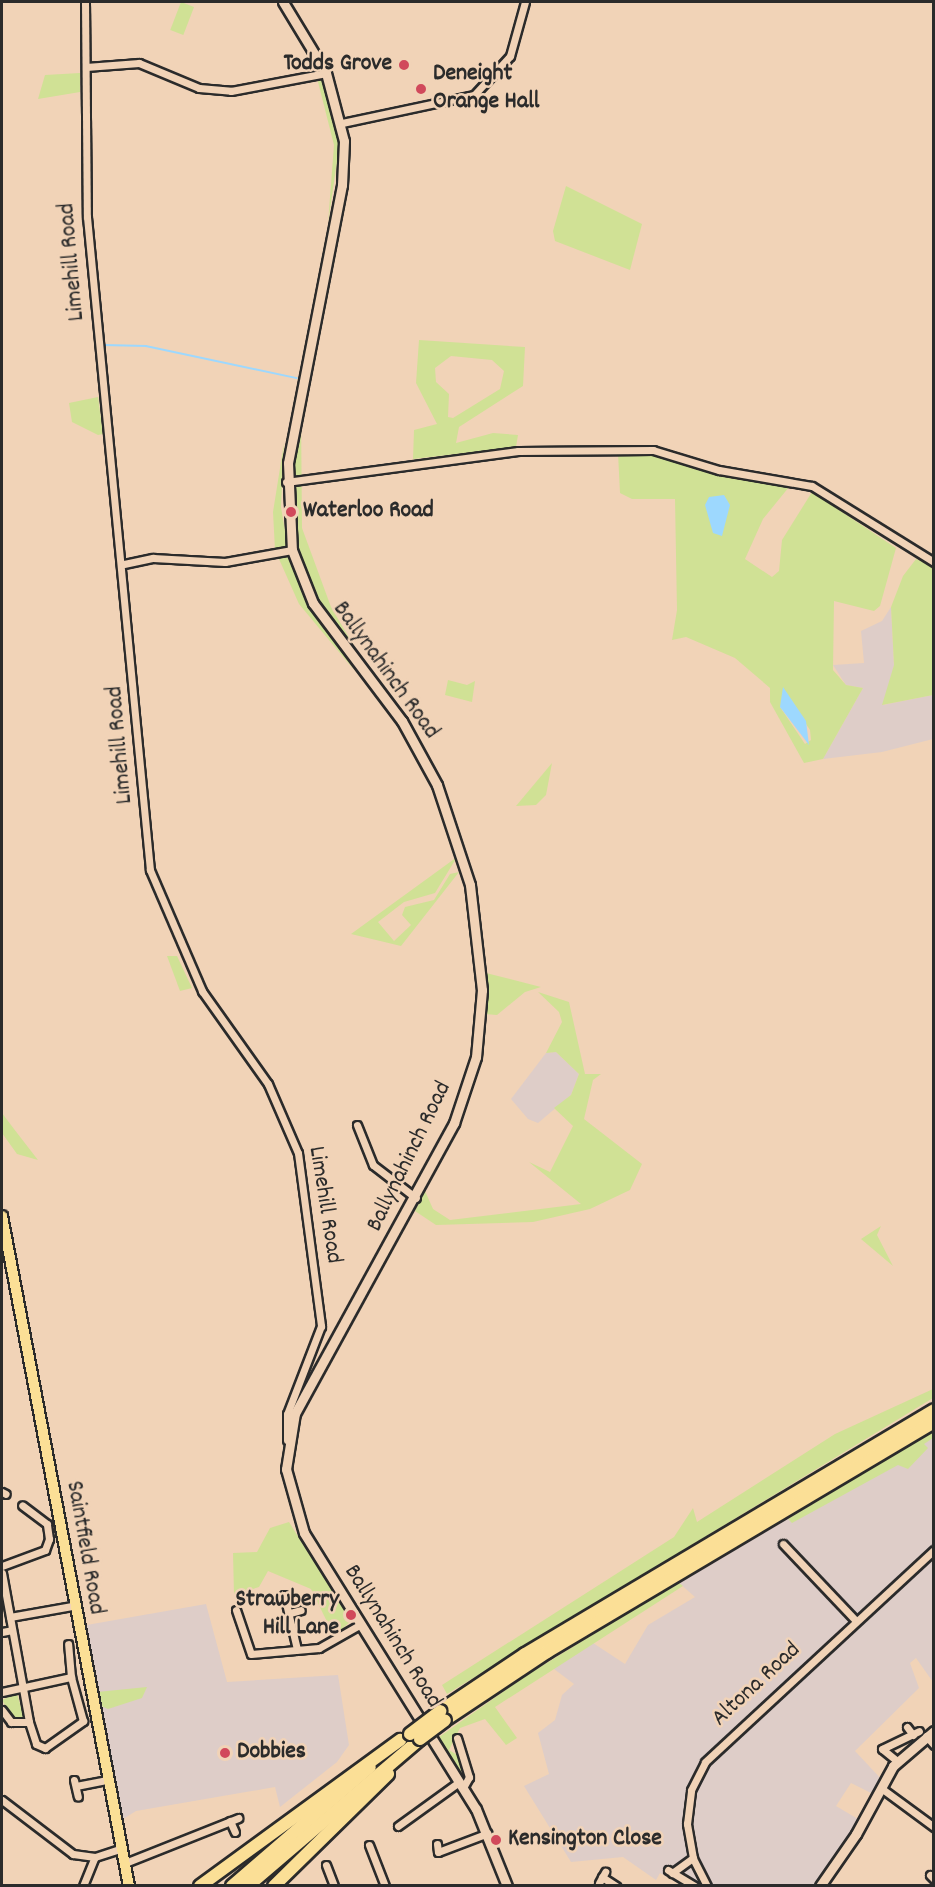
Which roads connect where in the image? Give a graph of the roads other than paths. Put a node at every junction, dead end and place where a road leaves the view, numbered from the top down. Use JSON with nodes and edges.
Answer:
{"nodes":[{"id":1,"x":85,"y":2,"type":"edge"},
{"id":2,"x":283,"y":2,"type":"edge"},
{"id":3,"x":525,"y":2,"type":"edge"},
{"id":4,"x":86,"y":67,"type":"junction"},
{"id":5,"x":326,"y":74,"type":"junction"},
{"id":6,"x":342,"y":123,"type":"junction"},
{"id":7,"x":286,"y":482,"type":"junction"},
{"id":8,"x":292,"y":550,"type":"junction"},
{"id":9,"x":933,"y":562,"type":"edge"},
{"id":10,"x":124,"y":564,"type":"junction"},
{"id":11,"x":357,"y":1125,"type":"dead end"},
{"id":12,"x":416,"y":1198,"type":"junction"},
{"id":13,"x":2,"y":1216,"type":"edge"},
{"id":14,"x":933,"y":1410,"type":"edge"},
{"id":15,"x":933,"y":1422,"type":"edge"},
{"id":16,"x":287,"y":1440,"type":"junction"},
{"id":17,"x":22,"y":1505,"type":"dead end"},
{"id":18,"x":783,"y":1544,"type":"dead end"},
{"id":19,"x":933,"y":1550,"type":"edge"},
{"id":20,"x":2,"y":1566,"type":"edge"},
{"id":21,"x":2,"y":1573,"type":"edge"},
{"id":22,"x":284,"y":1595,"type":"dead end"},
{"id":23,"x":72,"y":1606,"type":"junction"},
{"id":24,"x":236,"y":1610,"type":"dead end"},
{"id":25,"x":301,"y":1610,"type":"dead end"},
{"id":26,"x":290,"y":1612,"type":"junction"},
{"id":27,"x":10,"y":1617,"type":"junction"},
{"id":28,"x":856,"y":1621,"type":"junction"},
{"id":29,"x":361,"y":1624,"type":"junction"},
{"id":30,"x":12,"y":1630,"type":"junction"},
{"id":31,"x":2,"y":1632,"type":"edge"},
{"id":32,"x":68,"y":1644,"type":"dead end"},
{"id":33,"x":297,"y":1650,"type":"junction"},
{"id":34,"x":71,"y":1677,"type":"junction"},
{"id":35,"x":22,"y":1687,"type":"junction"},
{"id":36,"x":2,"y":1692,"type":"edge"},
{"id":37,"x":2,"y":1710,"type":"edge"},
{"id":38,"x":443,"y":1716,"type":"junction"},
{"id":39,"x":29,"y":1722,"type":"junction"},
{"id":40,"x":907,"y":1727,"type":"dead end"},
{"id":41,"x":923,"y":1733,"type":"edge"},
{"id":42,"x":457,"y":1738,"type":"dead end"},
{"id":43,"x":411,"y":1739,"type":"junction"},
{"id":44,"x":933,"y":1745,"type":"edge"},
{"id":45,"x":897,"y":1761,"type":"junction"},
{"id":46,"x":107,"y":1780,"type":"junction"},
{"id":47,"x":461,"y":1785,"type":"junction"},
{"id":48,"x":881,"y":1788,"type":"junction"},
{"id":49,"x":78,"y":1797,"type":"dead end"},
{"id":50,"x":2,"y":1800,"type":"edge"},
{"id":51,"x":238,"y":1818,"type":"dead end"},
{"id":52,"x":230,"y":1821,"type":"junction"},
{"id":53,"x":398,"y":1826,"type":"dead end"},
{"id":54,"x":933,"y":1827,"type":"edge"},
{"id":55,"x":235,"y":1832,"type":"dead end"},
{"id":56,"x":488,"y":1833,"type":"junction"},
{"id":57,"x":436,"y":1844,"type":"dead end"},
{"id":58,"x":369,"y":1845,"type":"dead end"},
{"id":59,"x":122,"y":1848,"type":"junction"},
{"id":60,"x":95,"y":1857,"type":"junction"},
{"id":61,"x":693,"y":1858,"type":"junction"},
{"id":62,"x":125,"y":1863,"type":"junction"},
{"id":63,"x":326,"y":1865,"type":"dead end"},
{"id":64,"x":602,"y":1877,"type":"dead end"},
{"id":65,"x":504,"y":1885,"type":"edge"},
{"id":66,"x":83,"y":1886,"type":"edge"},
{"id":67,"x":129,"y":1886,"type":"edge"},
{"id":68,"x":200,"y":1886,"type":"edge"},
{"id":69,"x":232,"y":1886,"type":"edge"},
{"id":70,"x":248,"y":1886,"type":"edge"},
{"id":71,"x":274,"y":1886,"type":"edge"},
{"id":72,"x":334,"y":1886,"type":"edge"},
{"id":73,"x":385,"y":1886,"type":"edge"},
{"id":74,"x":615,"y":1886,"type":"edge"},
{"id":75,"x":695,"y":1886,"type":"edge"},
{"id":76,"x":707,"y":1886,"type":"edge"},
{"id":77,"x":820,"y":1886,"type":"edge"}],
"edges":[{"from":1,"to":4,"type":"street","name":"Limehill Road"},
{"from":2,"to":5,"type":"street","name":"Ballynahinch Road"},
{"from":3,"to":6,"type":"street"},
{"from":4,"to":5,"type":"street"},
{"from":4,"to":10,"type":"street","name":"Limehill Road"},
{"from":5,"to":6,"type":"street","name":"Ballynahinch Road"},
{"from":6,"to":7,"type":"street","name":"Ballynahinch Road"},
{"from":7,"to":8,"type":"street","name":"Ballynahinch Road"},
{"from":7,"to":9,"type":"street"},
{"from":8,"to":10,"type":"street"},
{"from":8,"to":12,"type":"street","name":"Ballynahinch Road"},
{"from":10,"to":16,"type":"street","name":"Limehill Road"},
{"from":11,"to":12,"type":"street"},
{"from":12,"to":16,"type":"street","name":"Ballynahinch Road"},
{"from":13,"to":23,"type":"main road","name":"Saintfield Road"},
{"from":14,"to":38,"type":"highway"},
{"from":15,"to":38,"type":"highway"},
{"from":16,"to":29,"type":"street","name":"Ballynahinch Road"},
{"from":17,"to":20,"type":"street"},
{"from":18,"to":28,"type":"street"},
{"from":19,"to":28,"type":"street","name":"Altona Road"},
{"from":21,"to":27,"type":"street"},
{"from":22,"to":26,"type":"street"},
{"from":23,"to":27,"type":"street"},
{"from":23,"to":46,"type":"main road","name":"Saintfield Road"},
{"from":24,"to":33,"type":"street"},
{"from":25,"to":26,"type":"street"},
{"from":26,"to":33,"type":"street"},
{"from":27,"to":30,"type":"street"},
{"from":28,"to":61,"type":"street","name":"Altona Road"},
{"from":29,"to":33,"type":"street"},
{"from":29,"to":47,"type":"street","name":"Ballynahinch Road"},
{"from":30,"to":31,"type":"street"},
{"from":30,"to":35,"type":"street"},
{"from":32,"to":34,"type":"street"},
{"from":34,"to":35,"type":"street"},
{"from":34,"to":39,"type":"street"},
{"from":35,"to":36,"type":"street"},
{"from":35,"to":39,"type":"street"},
{"from":37,"to":39,"type":"street"},
{"from":38,"to":43,"type":"highway","bridge":true},
{"from":40,"to":41,"type":"street"},
{"from":41,"to":44,"type":"street"},
{"from":41,"to":45,"type":"street"},
{"from":41,"to":45,"type":"street"},
{"from":42,"to":47,"type":"street"},
{"from":43,"to":68,"type":"highway"},
{"from":43,"to":69,"type":"highway"},
{"from":43,"to":70,"type":"highway"},
{"from":43,"to":71,"type":"highway"},
{"from":45,"to":48,"type":"street"},
{"from":46,"to":49,"type":"street"},
{"from":46,"to":59,"type":"main road","name":"Saintfield Road"},
{"from":47,"to":53,"type":"street"},
{"from":47,"to":56,"type":"street","name":"Ballynahinch Road"},
{"from":48,"to":54,"type":"street"},
{"from":48,"to":77,"type":"street"},
{"from":50,"to":60,"type":"street"},
{"from":51,"to":52,"type":"street"},
{"from":52,"to":55,"type":"street"},
{"from":52,"to":62,"type":"street"},
{"from":56,"to":57,"type":"street"},
{"from":56,"to":65,"type":"street","name":"Ballynahinch Road"},
{"from":58,"to":73,"type":"street"},
{"from":59,"to":60,"type":"street"},
{"from":59,"to":62,"type":"main road","name":"Saintfield Road"},
{"from":60,"to":66,"type":"street"},
{"from":61,"to":75,"type":"street"},
{"from":61,"to":76,"type":"street","name":"Altona Road"},
{"from":62,"to":67,"type":"main road","name":"Saintfield Road"},
{"from":63,"to":72,"type":"street"},
{"from":64,"to":74,"type":"street"}]}
